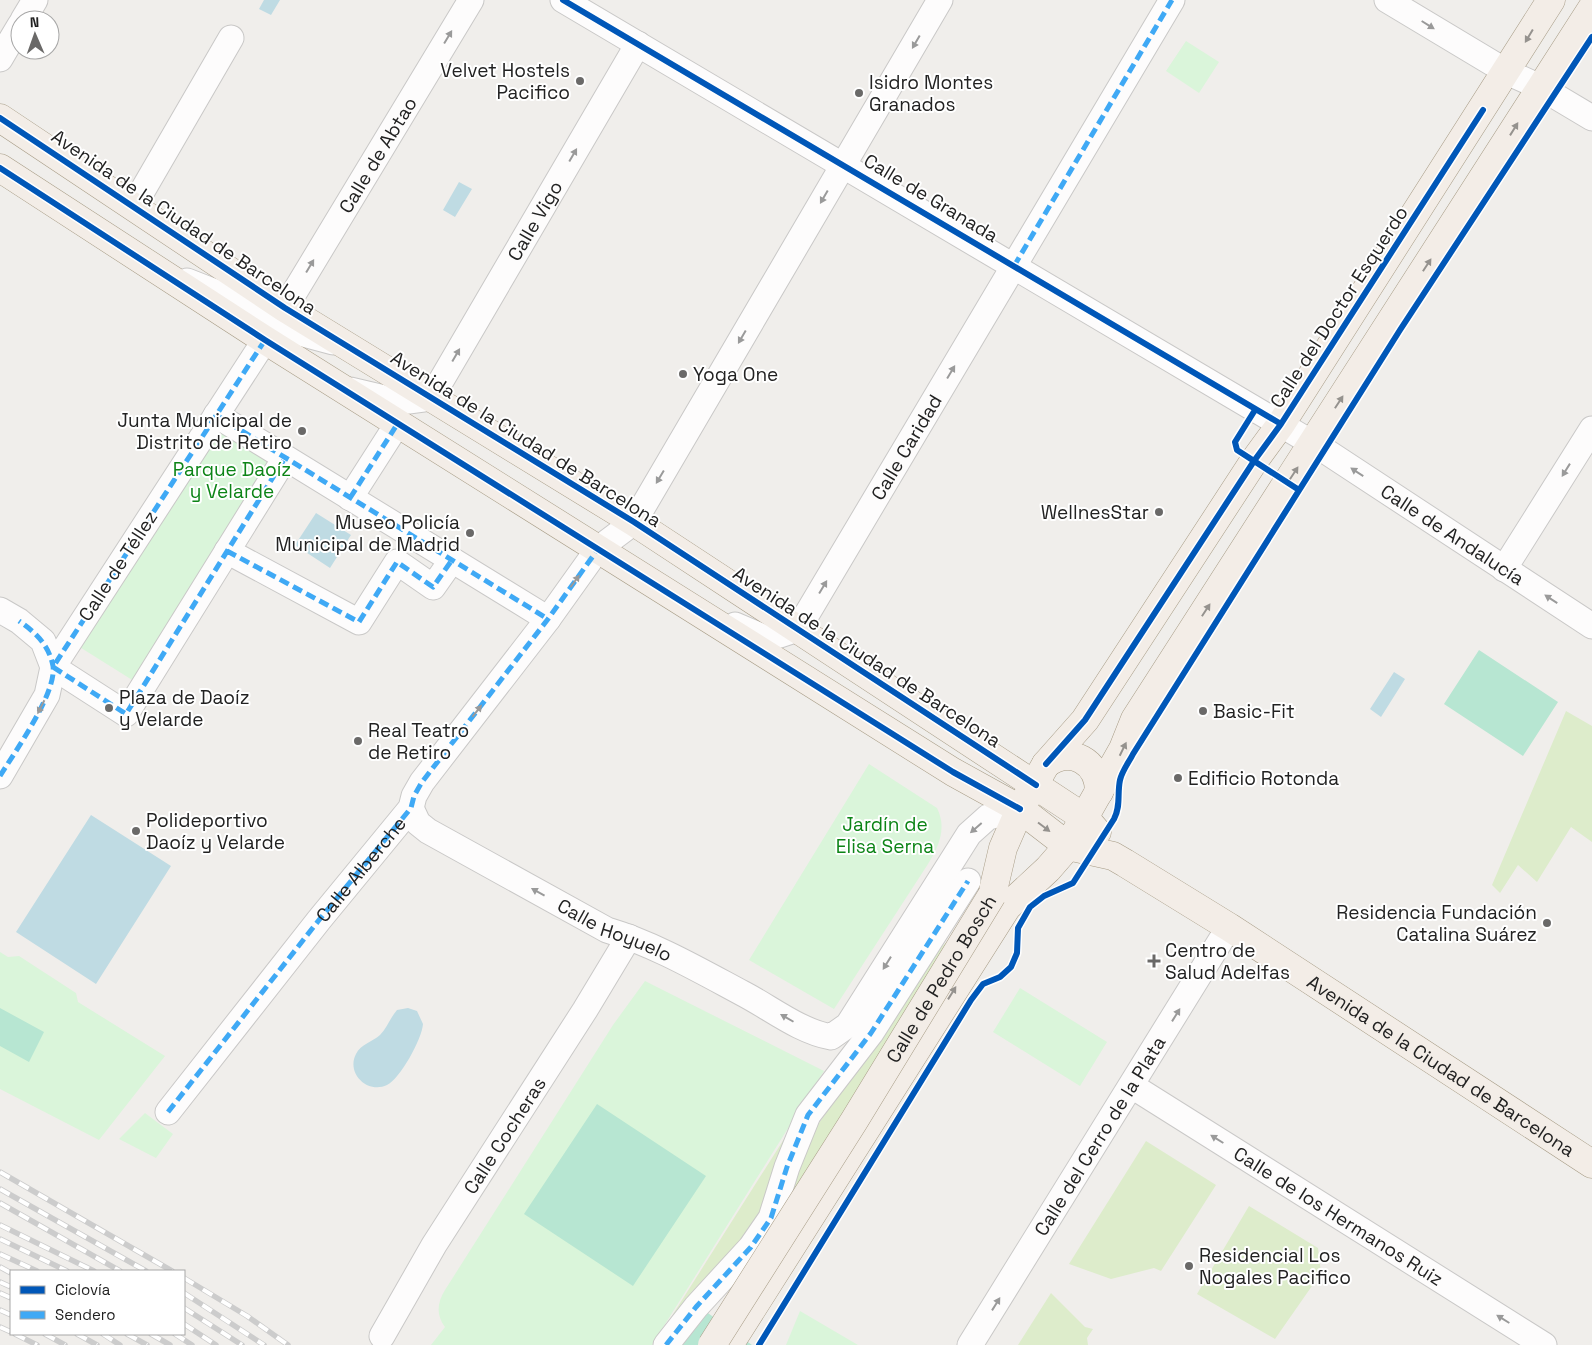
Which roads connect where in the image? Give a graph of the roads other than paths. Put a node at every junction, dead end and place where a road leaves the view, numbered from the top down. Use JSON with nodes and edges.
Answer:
{"nodes":[{"id":1,"x":471,"y":0,"type":"edge"},
{"id":2,"x":564,"y":0,"type":"edge"},
{"id":3,"x":940,"y":0,"type":"edge"},
{"id":4,"x":1172,"y":0,"type":"edge"},
{"id":5,"x":1387,"y":0,"type":"edge"},
{"id":6,"x":1551,"y":0,"type":"edge"},
{"id":7,"x":1592,"y":8,"type":"edge"},
{"id":8,"x":231,"y":38,"type":"dead end"},
{"id":9,"x":10,"y":42,"type":"edge"},
{"id":10,"x":638,"y":44,"type":"junction"},
{"id":11,"x":0,"y":59,"type":"edge"},
{"id":12,"x":1507,"y":72,"type":"junction"},
{"id":13,"x":1540,"y":88,"type":"junction"},
{"id":14,"x":0,"y":118,"type":"edge"},
{"id":15,"x":1592,"y":118,"type":"edge"},
{"id":16,"x":844,"y":164,"type":"junction"},
{"id":17,"x":0,"y":168,"type":"edge"},
{"id":18,"x":133,"y":207,"type":"junction"},
{"id":19,"x":1014,"y":266,"type":"junction"},
{"id":20,"x":155,"y":269,"type":"junction"},
{"id":21,"x":285,"y":308,"type":"junction"},
{"id":22,"x":258,"y":335,"type":"junction"},
{"id":23,"x":347,"y":346,"type":"junction"},
{"id":24,"x":343,"y":388,"type":"junction"},
{"id":25,"x":431,"y":398,"type":"junction"},
{"id":26,"x":216,"y":415,"type":"junction"},
{"id":27,"x":398,"y":423,"type":"junction"},
{"id":28,"x":1281,"y":424,"type":"junction"},
{"id":29,"x":1592,"y":429,"type":"edge"},
{"id":30,"x":1313,"y":443,"type":"junction"},
{"id":31,"x":285,"y":458,"type":"junction"},
{"id":32,"x":350,"y":498,"type":"junction"},
{"id":33,"x":634,"y":522,"type":"junction"},
{"id":34,"x":598,"y":549,"type":"junction"},
{"id":35,"x":227,"y":551,"type":"junction"},
{"id":36,"x":452,"y":560,"type":"junction"},
{"id":37,"x":1504,"y":568,"type":"junction"},
{"id":38,"x":689,"y":606,"type":"junction"},
{"id":39,"x":0,"y":610,"type":"edge"},
{"id":40,"x":548,"y":619,"type":"junction"},
{"id":41,"x":1592,"y":626,"type":"edge"},
{"id":42,"x":798,"y":629,"type":"junction"},
{"id":43,"x":53,"y":667,"type":"junction"},
{"id":44,"x":1041,"y":774,"type":"junction"},
{"id":45,"x":0,"y":776,"type":"edge"},
{"id":46,"x":1100,"y":792,"type":"junction"},
{"id":47,"x":411,"y":808,"type":"junction"},
{"id":48,"x":1020,"y":809,"type":"junction"},
{"id":49,"x":1086,"y":818,"type":"junction"},
{"id":50,"x":1068,"y":846,"type":"junction"},
{"id":51,"x":1003,"y":848,"type":"junction"},
{"id":52,"x":1113,"y":856,"type":"junction"},
{"id":53,"x":1048,"y":869,"type":"junction"},
{"id":54,"x":968,"y":881,"type":"dead end"},
{"id":55,"x":999,"y":901,"type":"junction"},
{"id":56,"x":1229,"y":927,"type":"junction"},
{"id":57,"x":629,"y":937,"type":"junction"},
{"id":58,"x":1132,"y":1086,"type":"junction"},
{"id":59,"x":168,"y":1112,"type":"dead end"},
{"id":60,"x":1592,"y":1164,"type":"edge"},
{"id":61,"x":382,"y":1336,"type":"dead end"},
{"id":62,"x":666,"y":1345,"type":"edge"},
{"id":63,"x":712,"y":1345,"type":"edge"},
{"id":64,"x":730,"y":1345,"type":"edge"},
{"id":65,"x":970,"y":1345,"type":"edge"},
{"id":66,"x":1544,"y":1345,"type":"edge"}],
"edges":[{"from":21,"to":1,"type":"street","name":"Calle de Abtao","one_way":true},
{"from":2,"to":10,"type":"street","name":"Calle de Granada"},
{"from":3,"to":16,"type":"street","one_way":true},
{"from":4,"to":19,"type":"street","name":"Calle Caridad"},
{"from":5,"to":12,"type":"street","one_way":true},
{"from":6,"to":12,"type":"main road","name":"Calle del Doctor Esquerdo","one_way":true},
{"from":7,"to":13,"type":"main road"},
{"from":8,"to":18,"type":"street"},
{"from":9,"to":11,"type":"street"},
{"from":10,"to":16,"type":"street","name":"Calle de Granada"},
{"from":25,"to":10,"type":"street","name":"Calle Vigo","one_way":true},
{"from":12,"to":13,"type":"street"},
{"from":12,"to":28,"type":"main road","name":"Calle del Doctor Esquerdo"},
{"from":13,"to":15,"type":"street"},
{"from":30,"to":13,"type":"main road","one_way":true},
{"from":14,"to":18,"type":"main road","name":"Avenida de la Ciudad de Barcelona"},
{"from":16,"to":19,"type":"street","name":"Calle de Granada"},
{"from":16,"to":33,"type":"street","one_way":true},
{"from":17,"to":20,"type":"main road","name":"Avenida de la Ciudad de Barcelona"},
{"from":18,"to":21,"type":"main road","name":"Avenida de la Ciudad de Barcelona"},
{"from":19,"to":28,"type":"street","name":"Calle de Granada"},
{"from":42,"to":19,"type":"street","name":"Calle Caridad","one_way":true},
{"from":20,"to":21,"type":"street","name":"Avenida de la Ciudad de Barcelona"},
{"from":20,"to":22,"type":"main road","name":"Avenida de la Ciudad de Barcelona"},
{"from":21,"to":23,"type":"main road","name":"Avenida de la Ciudad de Barcelona"},
{"from":22,"to":23,"type":"street","name":"Avenida de la Ciudad de Barcelona"},
{"from":22,"to":24,"type":"main road","name":"Avenida de la Ciudad de Barcelona"},
{"from":22,"to":26,"type":"street","name":"Calle de Téllez"},
{"from":23,"to":25,"type":"main road","name":"Avenida de la Ciudad de Barcelona"},
{"from":24,"to":25,"type":"street","name":"Avenida de la Ciudad de Barcelona"},
{"from":24,"to":27,"type":"main road","name":"Avenida de la Ciudad de Barcelona"},
{"from":25,"to":33,"type":"main road","name":"Avenida de la Ciudad de Barcelona"},
{"from":26,"to":31,"type":"street"},
{"from":26,"to":43,"type":"street","name":"Calle de Téllez"},
{"from":27,"to":32,"type":"street"},
{"from":27,"to":34,"type":"main road","name":"Avenida de la Ciudad de Barcelona"},
{"from":28,"to":30,"type":"street","name":"Calle de Andalucía"},
{"from":28,"to":44,"type":"main road","name":"Calle del Doctor Esquerdo"},
{"from":29,"to":37,"type":"street","one_way":true},
{"from":37,"to":30,"type":"street","name":"Calle de Andalucía","one_way":true},
{"from":46,"to":30,"type":"main road","one_way":true},
{"from":31,"to":32,"type":"street"},
{"from":31,"to":35,"type":"street"},
{"from":32,"to":36,"type":"street"},
{"from":33,"to":34,"type":"street","name":"Avenida de la Ciudad de Barcelona"},
{"from":33,"to":42,"type":"main road","name":"Avenida de la Ciudad de Barcelona"},
{"from":34,"to":38,"type":"main road","name":"Avenida de la Ciudad de Barcelona"},
{"from":40,"to":34,"type":"street","name":"Calle Alberche","one_way":true},
{"from":35,"to":36,"type":"street"},
{"from":35,"to":43,"type":"street"},
{"from":36,"to":40,"type":"street"},
{"from":41,"to":37,"type":"street","name":"Calle de Andalucía","one_way":true},
{"from":38,"to":42,"type":"street","name":"Avenida de la Ciudad de Barcelona"},
{"from":38,"to":48,"type":"main road","name":"Avenida de la Ciudad de Barcelona"},
{"from":39,"to":43,"type":"street"},
{"from":47,"to":40,"type":"street","name":"Calle Alberche","one_way":true},
{"from":42,"to":44,"type":"main road","name":"Avenida de la Ciudad de Barcelona"},
{"from":43,"to":45,"type":"street","name":"Calle de Téllez","one_way":true},
{"from":44,"to":46,"type":"main road"},
{"from":44,"to":48,"type":"main road","name":"Calle del Doctor Esquerdo"},
{"from":44,"to":49,"type":"main road","name":"Avenida de la Ciudad de Barcelona"},
{"from":46,"to":49,"type":"main road"},
{"from":57,"to":47,"type":"street","name":"Calle Hoyuelo","one_way":true},
{"from":47,"to":59,"type":"street","name":"Calle Alberche"},
{"from":48,"to":50,"type":"main road","name":"Avenida de la Ciudad de Barcelona","one_way":true},
{"from":48,"to":51,"type":"main road","name":"Calle de Pedro Bosch"},
{"from":48,"to":57,"type":"street","name":"Calle Hoyuelo","one_way":true},
{"from":49,"to":50,"type":"main road"},
{"from":49,"to":52,"type":"main road","name":"Avenida de la Ciudad de Barcelona"},
{"from":50,"to":52,"type":"main road","name":"Avenida de la Ciudad de Barcelona"},
{"from":50,"to":53,"type":"main road","name":"Calle de Pedro Bosch"},
{"from":51,"to":53,"type":"main road"},
{"from":51,"to":55,"type":"main road","name":"Calle de Pedro Bosch"},
{"from":52,"to":56,"type":"main road","name":"Avenida de la Ciudad de Barcelona"},
{"from":53,"to":55,"type":"main road","name":"Calle de Pedro Bosch"},
{"from":54,"to":62,"type":"street","name":"Calle de Pedro Bosch"},
{"from":55,"to":63,"type":"main road","name":"Calle de Pedro Bosch","bridge":true},
{"from":64,"to":55,"type":"main road","name":"Calle de Pedro Bosch","one_way":true},
{"from":58,"to":56,"type":"street","name":"Calle del Cerro de la Plata","one_way":true},
{"from":56,"to":60,"type":"main road","name":"Avenida de la Ciudad de Barcelona"},
{"from":57,"to":61,"type":"street","name":"Calle Cocheras"},
{"from":65,"to":58,"type":"street","name":"Calle del Cerro de la Plata","one_way":true},
{"from":66,"to":58,"type":"street","name":"Calle de los Hermanos Ruiz","one_way":true}]}
